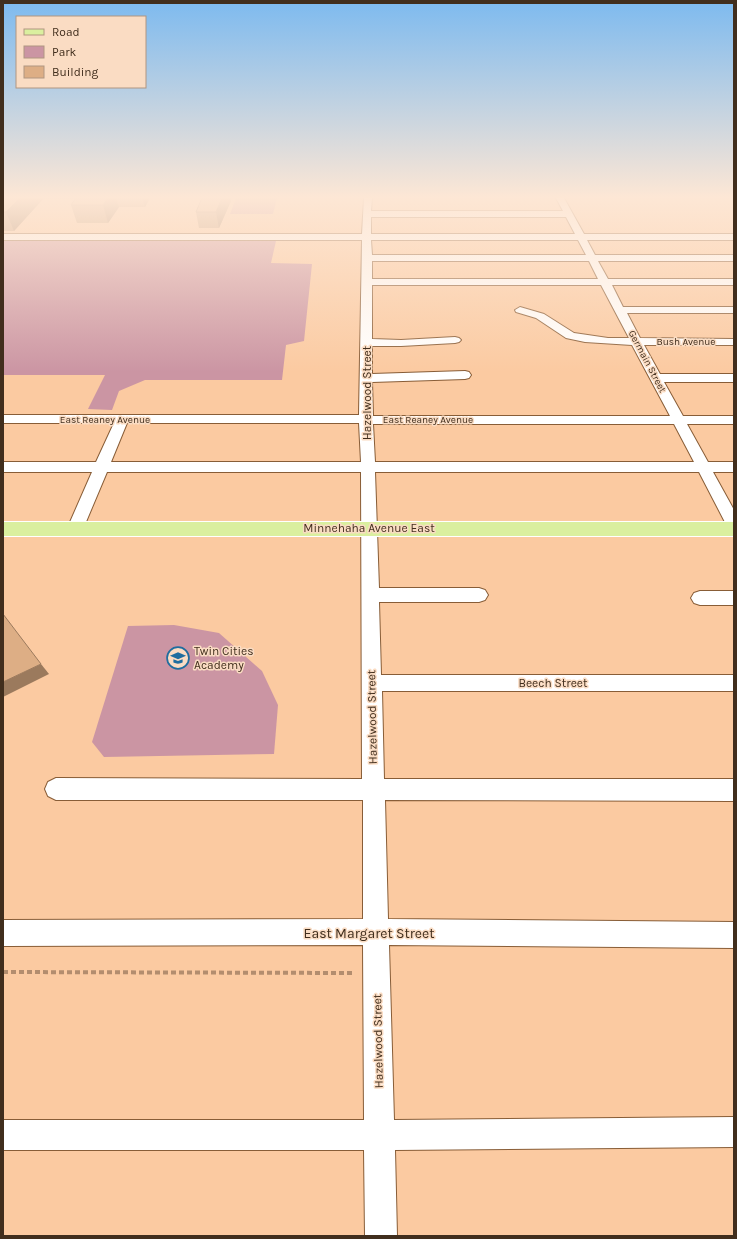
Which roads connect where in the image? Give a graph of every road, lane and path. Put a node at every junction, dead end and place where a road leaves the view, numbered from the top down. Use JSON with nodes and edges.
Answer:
{"nodes":[{"id":1,"x":367,"y":258,"type":"joint"},
{"id":2,"x":592,"y":258,"type":"junction"},
{"id":3,"x":734,"y":258,"type":"edge"},
{"id":4,"x":367,"y":282,"type":"junction"},
{"id":5,"x":605,"y":282,"type":"junction"},
{"id":6,"x":734,"y":282,"type":"edge"},
{"id":7,"x":520,"y":310,"type":"dead end"},
{"id":8,"x":620,"y":310,"type":"junction"},
{"id":9,"x":734,"y":310,"type":"edge"},
{"id":10,"x":455,"y":340,"type":"dead end"},
{"id":11,"x":637,"y":341,"type":"junction"},
{"id":12,"x":734,"y":342,"type":"edge"},
{"id":13,"x":367,"y":344,"type":"junction"},
{"id":14,"x":465,"y":375,"type":"dead end"},
{"id":15,"x":366,"y":378,"type":"junction"},
{"id":16,"x":657,"y":378,"type":"junction"},
{"id":17,"x":734,"y":378,"type":"edge"},
{"id":18,"x":3,"y":419,"type":"edge"},
{"id":19,"x":122,"y":419,"type":"junction"},
{"id":20,"x":366,"y":419,"type":"junction"},
{"id":21,"x":679,"y":420,"type":"junction"},
{"id":22,"x":734,"y":420,"type":"edge"},
{"id":23,"x":101,"y":467,"type":"junction"},
{"id":24,"x":368,"y":467,"type":"junction"},
{"id":25,"x":704,"y":467,"type":"junction"},
{"id":26,"x":734,"y":467,"type":"edge"},
{"id":27,"x":7,"y":470,"type":"edge"},
{"id":28,"x":734,"y":524,"type":"edge"},
{"id":29,"x":3,"y":528,"type":"edge"},
{"id":30,"x":369,"y":528,"type":"junction"},
{"id":31,"x":75,"y":529,"type":"junction"},
{"id":32,"x":734,"y":529,"type":"edge"},
{"id":33,"x":370,"y":595,"type":"junction"},
{"id":34,"x":479,"y":595,"type":"dead end"},
{"id":35,"x":700,"y":598,"type":"dead end"},
{"id":36,"x":734,"y":598,"type":"edge"},
{"id":37,"x":372,"y":683,"type":"junction"},
{"id":38,"x":734,"y":683,"type":"edge"},
{"id":39,"x":56,"y":789,"type":"dead end"},
{"id":40,"x":373,"y":790,"type":"junction"},
{"id":41,"x":734,"y":790,"type":"edge"},
{"id":42,"x":376,"y":932,"type":"junction"},
{"id":43,"x":3,"y":933,"type":"edge"},
{"id":44,"x":734,"y":935,"type":"edge"},
{"id":45,"x":3,"y":972,"type":"edge"},
{"id":46,"x":354,"y":973,"type":"dead end"},
{"id":47,"x":734,"y":1132,"type":"edge"},
{"id":48,"x":3,"y":1135,"type":"edge"},
{"id":49,"x":379,"y":1135,"type":"junction"},
{"id":50,"x":381,"y":1236,"type":"edge"}],
"edges":[{"from":1,"to":2,"type":"street"},
{"from":1,"to":4,"type":"street","name":"Hazelwood Street"},
{"from":2,"to":3,"type":"street"},
{"from":2,"to":5,"type":"street","name":"Germain Street"},
{"from":4,"to":5,"type":"street"},
{"from":4,"to":13,"type":"street","name":"Hazelwood Street"},
{"from":5,"to":6,"type":"street"},
{"from":5,"to":8,"type":"street","name":"Germain Street"},
{"from":7,"to":11,"type":"street","name":"Bush Avenue"},
{"from":8,"to":9,"type":"street"},
{"from":8,"to":11,"type":"street","name":"Germain Street"},
{"from":10,"to":13,"type":"street"},
{"from":11,"to":12,"type":"street","name":"Bush Avenue"},
{"from":11,"to":16,"type":"street","name":"Germain Street"},
{"from":13,"to":15,"type":"street","name":"Hazelwood Street"},
{"from":14,"to":15,"type":"street"},
{"from":15,"to":20,"type":"street","name":"Hazelwood Street"},
{"from":16,"to":17,"type":"street"},
{"from":16,"to":21,"type":"street","name":"Germain Street"},
{"from":18,"to":19,"type":"street","name":"East Reaney Avenue"},
{"from":19,"to":20,"type":"street","name":"East Reaney Avenue"},
{"from":19,"to":23,"type":"street"},
{"from":20,"to":21,"type":"street","name":"East Reaney Avenue"},
{"from":20,"to":24,"type":"street","name":"Hazelwood Street"},
{"from":21,"to":22,"type":"street","name":"East Reaney Avenue"},
{"from":21,"to":25,"type":"street","name":"Germain Street"},
{"from":23,"to":24,"type":"street"},
{"from":23,"to":27,"type":"street"},
{"from":23,"to":31,"type":"street"},
{"from":24,"to":25,"type":"street"},
{"from":24,"to":30,"type":"street","name":"Hazelwood Street"},
{"from":25,"to":26,"type":"street"},
{"from":25,"to":28,"type":"street","name":"Germain Street"},
{"from":29,"to":31,"type":"main road","name":"Minnehaha Avenue East"},
{"from":30,"to":31,"type":"main road","name":"Minnehaha Avenue East"},
{"from":30,"to":32,"type":"main road","name":"Minnehaha Avenue East"},
{"from":30,"to":33,"type":"street","name":"Hazelwood Street"},
{"from":33,"to":34,"type":"street"},
{"from":33,"to":37,"type":"street","name":"Hazelwood Street"},
{"from":35,"to":36,"type":"street"},
{"from":37,"to":38,"type":"street","name":"Beech Street"},
{"from":37,"to":40,"type":"street","name":"Hazelwood Street"},
{"from":39,"to":40,"type":"street"},
{"from":40,"to":41,"type":"street"},
{"from":40,"to":42,"type":"street","name":"Hazelwood Street"},
{"from":42,"to":43,"type":"street","name":"East Margaret Street"},
{"from":42,"to":44,"type":"street","name":"East Margaret Street"},
{"from":42,"to":49,"type":"street","name":"Hazelwood Street"},
{"from":45,"to":46,"type":"path"},
{"from":47,"to":49,"type":"street"},
{"from":48,"to":49,"type":"street"},
{"from":49,"to":50,"type":"street","name":"Hazelwood Street"}]}
